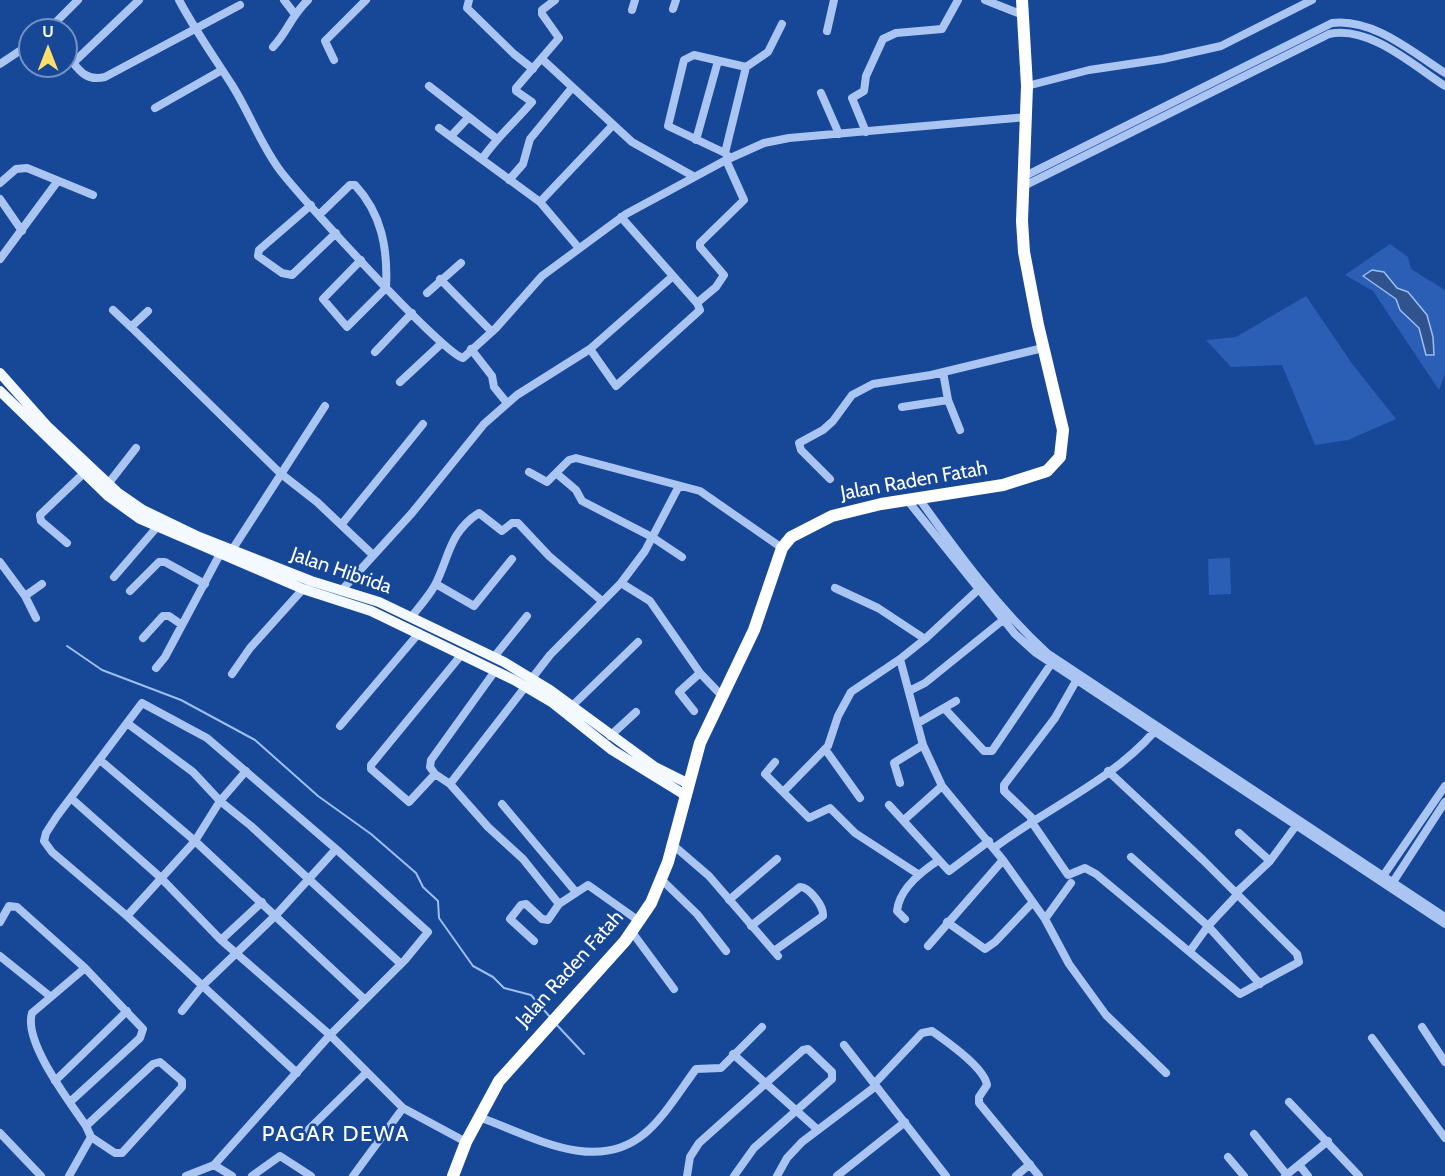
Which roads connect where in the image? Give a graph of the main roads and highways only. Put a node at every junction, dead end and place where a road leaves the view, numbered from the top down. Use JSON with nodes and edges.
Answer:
{"nodes":[{"id":1,"x":1022,"y":0,"type":"edge"},
{"id":2,"x":0,"y":373,"type":"edge"},
{"id":3,"x":0,"y":391,"type":"edge"},
{"id":4,"x":16,"y":399,"type":"junction"},
{"id":5,"x":46,"y":431,"type":"junction"},
{"id":6,"x":242,"y":559,"type":"junction"},
{"id":7,"x":529,"y":683,"type":"junction"},
{"id":8,"x":687,"y":790,"type":"junction"},
{"id":9,"x":453,"y":1176,"type":"edge"}],
"edges":[{"from":1,"to":8,"type":"highway","name":"Jalan Raden Fatah"},
{"from":2,"to":4,"type":"main road","name":"Jalan Hibrida"},
{"from":3,"to":4,"type":"main road"},
{"from":4,"to":5,"type":"main road","name":"Jalan Hibrida"},
{"from":5,"to":6,"type":"main road","name":"Jalan Hibrida"},
{"from":5,"to":6,"type":"main road"},
{"from":6,"to":7,"type":"main road"},
{"from":6,"to":7,"type":"main road","name":"Jalan Hibrida"},
{"from":7,"to":8,"type":"main road","name":"Jalan Hibrida"},
{"from":7,"to":8,"type":"main road"},
{"from":8,"to":9,"type":"highway","name":"Jalan Raden Fatah"}]}
